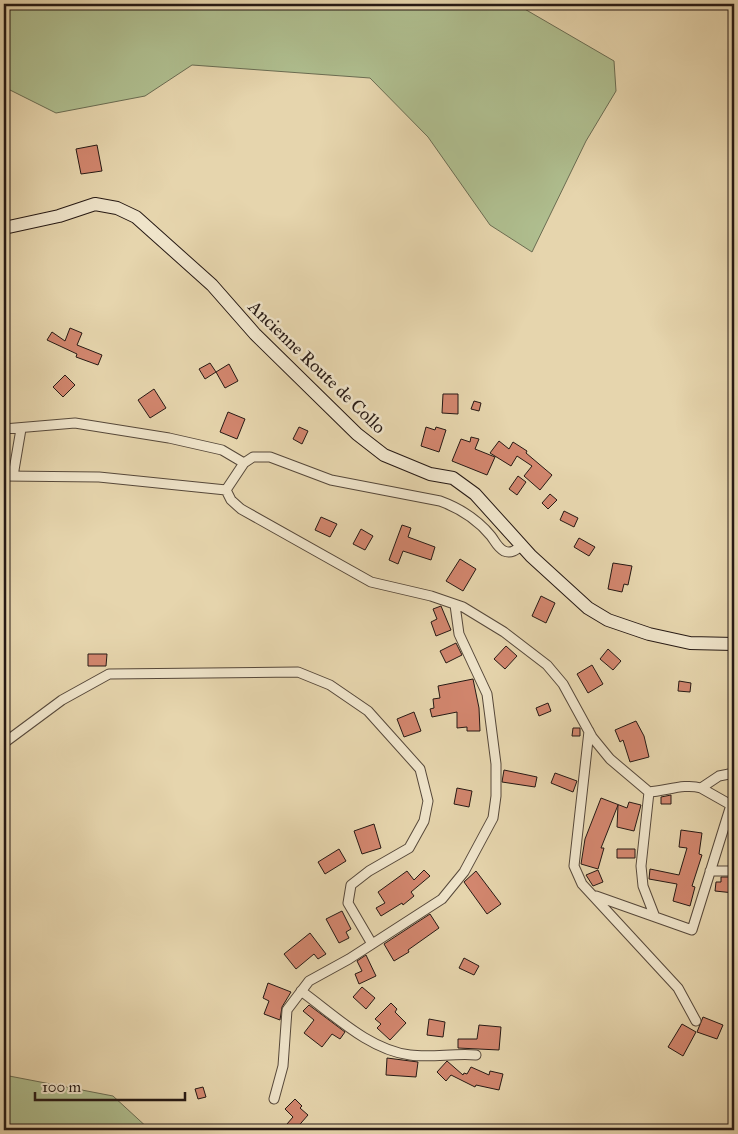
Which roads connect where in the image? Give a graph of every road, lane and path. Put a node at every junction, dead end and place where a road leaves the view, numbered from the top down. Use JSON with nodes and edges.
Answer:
{"nodes":[{"id":1,"x":4,"y":228,"type":"edge"},
{"id":2,"x":4,"y":429,"type":"edge"},
{"id":3,"x":21,"y":429,"type":"junction"},
{"id":4,"x":244,"y":463,"type":"junction"},
{"id":5,"x":8,"y":476,"type":"edge"},
{"id":6,"x":226,"y":490,"type":"junction"},
{"id":7,"x":521,"y":546,"type":"junction"},
{"id":8,"x":455,"y":605,"type":"junction"},
{"id":9,"x":734,"y":644,"type":"edge"},
{"id":10,"x":590,"y":731,"type":"junction"},
{"id":11,"x":4,"y":743,"type":"edge"},
{"id":12,"x":734,"y":773,"type":"edge"},
{"id":13,"x":701,"y":788,"type":"junction"},
{"id":14,"x":649,"y":792,"type":"junction"},
{"id":15,"x":710,"y":871,"type":"junction"},
{"id":16,"x":734,"y":871,"type":"edge"},
{"id":17,"x":594,"y":896,"type":"junction"},
{"id":18,"x":655,"y":917,"type":"junction"},
{"id":19,"x":372,"y":944,"type":"junction"},
{"id":20,"x":301,"y":991,"type":"junction"},
{"id":21,"x":696,"y":1021,"type":"dead end"},
{"id":22,"x":476,"y":1055,"type":"dead end"},
{"id":23,"x":274,"y":1099,"type":"dead end"}],
"edges":[{"from":1,"to":7,"type":"main road","name":"Ancienne Route de Collo"},
{"from":2,"to":3,"type":"street"},
{"from":3,"to":4,"type":"street"},
{"from":3,"to":5,"type":"street"},
{"from":4,"to":6,"type":"street"},
{"from":4,"to":7,"type":"street"},
{"from":5,"to":6,"type":"street"},
{"from":6,"to":8,"type":"street"},
{"from":7,"to":9,"type":"main road","name":"Ancienne Route de Collo"},
{"from":8,"to":10,"type":"street"},
{"from":8,"to":19,"type":"street"},
{"from":10,"to":14,"type":"street"},
{"from":10,"to":17,"type":"street"},
{"from":11,"to":19,"type":"street"},
{"from":12,"to":13,"type":"street"},
{"from":13,"to":14,"type":"street"},
{"from":13,"to":15,"type":"street"},
{"from":14,"to":18,"type":"street"},
{"from":15,"to":16,"type":"street"},
{"from":15,"to":18,"type":"street"},
{"from":17,"to":18,"type":"street"},
{"from":17,"to":21,"type":"street"},
{"from":19,"to":20,"type":"street"},
{"from":20,"to":22,"type":"street"},
{"from":20,"to":23,"type":"street"}]}
